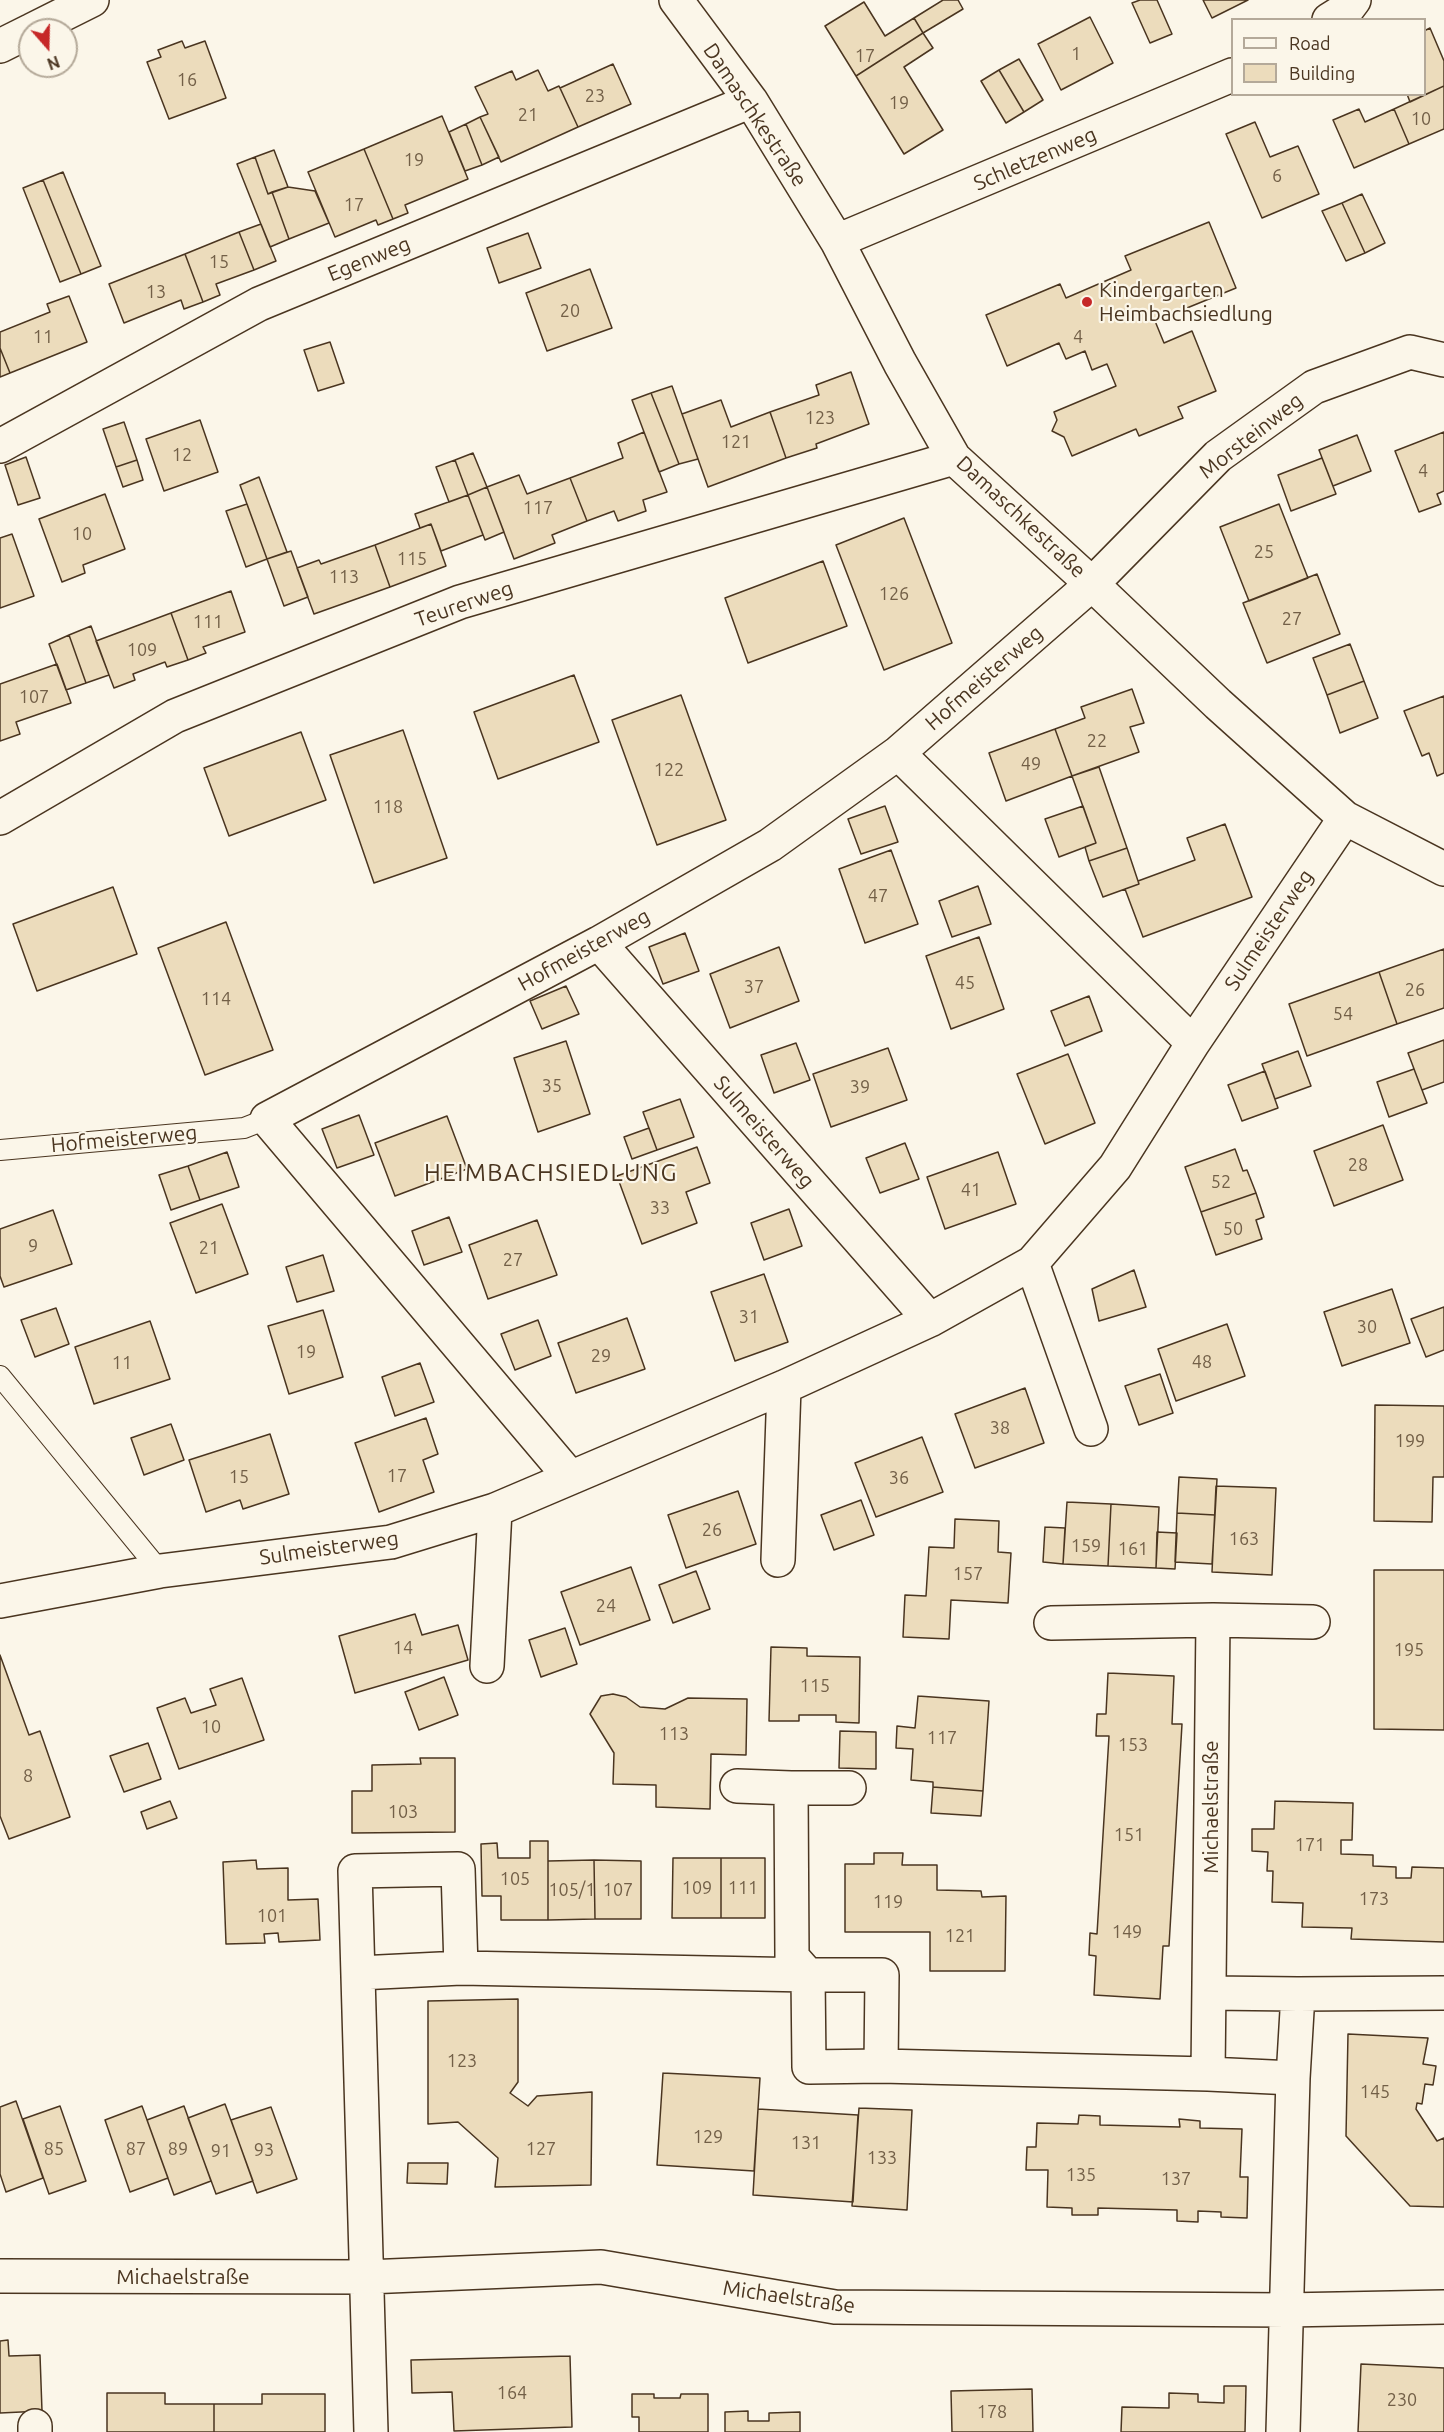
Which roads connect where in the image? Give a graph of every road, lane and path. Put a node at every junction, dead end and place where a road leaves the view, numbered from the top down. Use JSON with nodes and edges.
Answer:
{"nodes":[{"id":1,"x":92,"y":0,"type":"edge"},
{"id":2,"x":1354,"y":0,"type":"edge"},
{"id":3,"x":690,"y":5,"type":"edge"},
{"id":4,"x":57,"y":18,"type":"edge"},
{"id":5,"x":1332,"y":18,"type":"edge"},
{"id":6,"x":18,"y":37,"type":"edge"},
{"id":7,"x":0,"y":46,"type":"edge"},
{"id":8,"x":1231,"y":76,"type":"edge"},
{"id":9,"x":751,"y":100,"type":"junction"},
{"id":10,"x":837,"y":241,"type":"junction"},
{"id":11,"x":1444,"y":360,"type":"edge"},
{"id":12,"x":0,"y":446,"type":"edge"},
{"id":13,"x":954,"y":458,"type":"junction"},
{"id":14,"x":1092,"y":584,"type":"junction"},
{"id":15,"x":898,"y":753,"type":"junction"},
{"id":16,"x":0,"y":818,"type":"edge"},
{"id":17,"x":1345,"y":818,"type":"junction"},
{"id":18,"x":1444,"y":869,"type":"edge"},
{"id":19,"x":599,"y":943,"type":"junction"},
{"id":20,"x":1192,"y":1043,"type":"junction"},
{"id":21,"x":267,"y":1119,"type":"junction"},
{"id":22,"x":0,"y":1150,"type":"edge"},
{"id":23,"x":1032,"y":1263,"type":"junction"},
{"id":24,"x":930,"y":1320,"type":"junction"},
{"id":25,"x":0,"y":1376,"type":"edge"},
{"id":26,"x":784,"y":1387,"type":"junction"},
{"id":27,"x":1091,"y":1429,"type":"dead end"},
{"id":28,"x":570,"y":1477,"type":"junction"},
{"id":29,"x":495,"y":1510,"type":"junction"},
{"id":30,"x":778,"y":1560,"type":"dead end"},
{"id":31,"x":160,"y":1571,"type":"junction"},
{"id":32,"x":0,"y":1601,"type":"edge"},
{"id":33,"x":1212,"y":1620,"type":"junction"},
{"id":34,"x":1313,"y":1622,"type":"dead end"},
{"id":35,"x":1051,"y":1623,"type":"dead end"},
{"id":36,"x":487,"y":1666,"type":"dead end"},
{"id":37,"x":737,"y":1786,"type":"dead end"},
{"id":38,"x":791,"y":1788,"type":"junction"},
{"id":39,"x":849,"y":1788,"type":"dead end"},
{"id":40,"x":461,"y":1968,"type":"junction"},
{"id":41,"x":359,"y":1973,"type":"junction"},
{"id":42,"x":808,"y":1975,"type":"junction"},
{"id":43,"x":1210,"y":1993,"type":"junction"},
{"id":44,"x":1444,"y":1993,"type":"edge"},
{"id":45,"x":1298,"y":1994,"type":"junction"},
{"id":46,"x":881,"y":2066,"type":"junction"},
{"id":47,"x":1208,"y":2074,"type":"junction"},
{"id":48,"x":1293,"y":2078,"type":"junction"},
{"id":49,"x":0,"y":2276,"type":"edge"},
{"id":50,"x":367,"y":2277,"type":"junction"},
{"id":51,"x":1444,"y":2307,"type":"edge"},
{"id":52,"x":1286,"y":2310,"type":"junction"},
{"id":53,"x":371,"y":2432,"type":"edge"},
{"id":54,"x":1282,"y":2432,"type":"edge"}],
"edges":[{"from":1,"to":4,"type":"street"},
{"from":2,"to":5,"type":"street"},
{"from":3,"to":9,"type":"street","name":"Damaschkestraße"},
{"from":6,"to":7,"type":"street"},
{"from":8,"to":10,"type":"street","name":"Schletzenweg"},
{"from":9,"to":10,"type":"street","name":"Damaschkestraße"},
{"from":9,"to":12,"type":"street","name":"Egenweg"},
{"from":10,"to":13,"type":"street","name":"Damaschkestraße"},
{"from":11,"to":14,"type":"street","name":"Morsteinweg"},
{"from":13,"to":14,"type":"street","name":"Damaschkestraße"},
{"from":13,"to":16,"type":"street","name":"Teurerweg"},
{"from":14,"to":15,"type":"street","name":"Hofmeisterweg"},
{"from":14,"to":17,"type":"street","name":"Damaschkestraße"},
{"from":15,"to":19,"type":"street","name":"Hofmeisterweg"},
{"from":15,"to":20,"type":"street"},
{"from":17,"to":18,"type":"street","name":"Damaschkestraße"},
{"from":17,"to":20,"type":"street","name":"Sulmeisterweg"},
{"from":19,"to":21,"type":"street","name":"Hofmeisterweg"},
{"from":19,"to":24,"type":"street","name":"Sulmeisterweg"},
{"from":20,"to":23,"type":"street","name":"Sulmeisterweg"},
{"from":21,"to":22,"type":"lane","name":"Hofmeisterweg"},
{"from":21,"to":28,"type":"street"},
{"from":23,"to":24,"type":"street","name":"Sulmeisterweg"},
{"from":23,"to":27,"type":"street"},
{"from":24,"to":26,"type":"street","name":"Sulmeisterweg"},
{"from":25,"to":31,"type":"lane"},
{"from":26,"to":28,"type":"street","name":"Sulmeisterweg"},
{"from":26,"to":30,"type":"street"},
{"from":28,"to":29,"type":"street","name":"Sulmeisterweg"},
{"from":29,"to":31,"type":"street","name":"Sulmeisterweg"},
{"from":29,"to":36,"type":"street"},
{"from":31,"to":32,"type":"street","name":"Sulmeisterweg"},
{"from":33,"to":34,"type":"street"},
{"from":33,"to":35,"type":"street"},
{"from":33,"to":43,"type":"street","name":"Michaelstraße"},
{"from":37,"to":38,"type":"street"},
{"from":38,"to":39,"type":"street"},
{"from":38,"to":42,"type":"street"},
{"from":40,"to":41,"type":"street"},
{"from":40,"to":41,"type":"street"},
{"from":40,"to":42,"type":"street"},
{"from":41,"to":50,"type":"street"},
{"from":42,"to":46,"type":"street"},
{"from":42,"to":46,"type":"street"},
{"from":43,"to":45,"type":"street"},
{"from":43,"to":47,"type":"street","name":"Michaelstraße"},
{"from":44,"to":45,"type":"street"},
{"from":45,"to":48,"type":"street"},
{"from":46,"to":47,"type":"street"},
{"from":47,"to":48,"type":"street"},
{"from":48,"to":52,"type":"street"},
{"from":49,"to":50,"type":"street","name":"Michaelstraße"},
{"from":50,"to":52,"type":"street","name":"Michaelstraße"},
{"from":50,"to":53,"type":"street"},
{"from":51,"to":52,"type":"street","name":"Michaelstraße"},
{"from":52,"to":54,"type":"street"}]}
